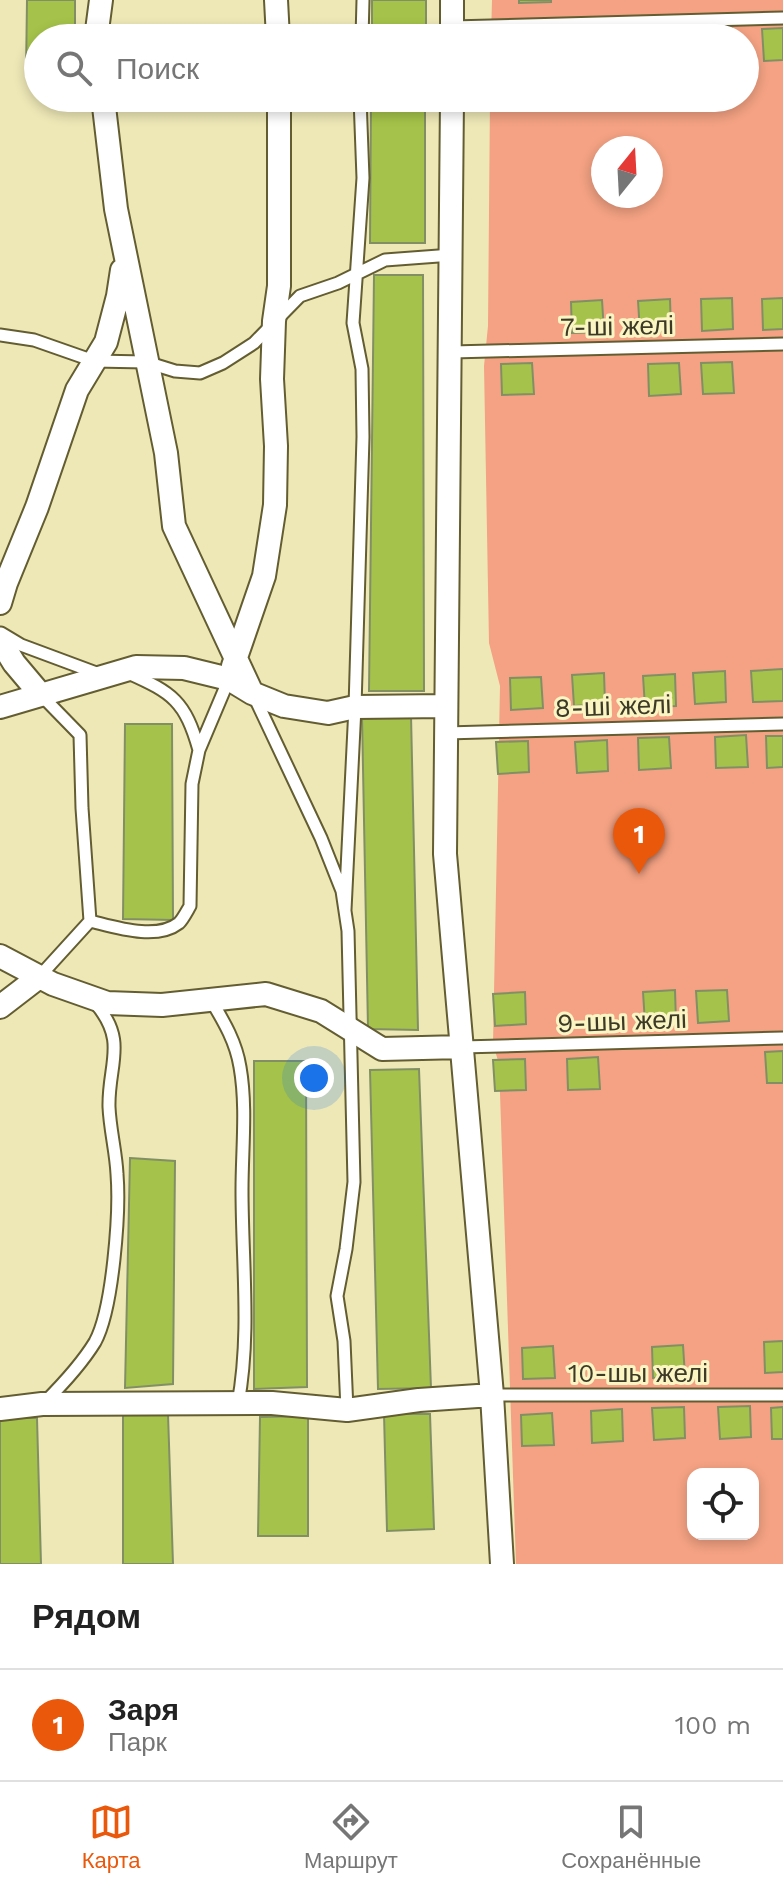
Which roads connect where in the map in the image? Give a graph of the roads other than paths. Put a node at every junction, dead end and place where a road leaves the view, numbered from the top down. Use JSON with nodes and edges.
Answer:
{"nodes":[{"id":1,"x":101,"y":0,"type":"edge"},
{"id":2,"x":276,"y":0,"type":"edge"},
{"id":3,"x":363,"y":0,"type":"edge"},
{"id":4,"x":452,"y":0,"type":"edge"},
{"id":5,"x":783,"y":18,"type":"edge"},
{"id":6,"x":98,"y":24,"type":"edge"},
{"id":7,"x":277,"y":24,"type":"edge"},
{"id":8,"x":362,"y":24,"type":"edge"},
{"id":9,"x":452,"y":24,"type":"edge"},
{"id":10,"x":641,"y":24,"type":"edge"},
{"id":11,"x":105,"y":112,"type":"edge"},
{"id":12,"x":279,"y":112,"type":"edge"},
{"id":13,"x":361,"y":112,"type":"edge"},
{"id":14,"x":452,"y":112,"type":"edge"},
{"id":15,"x":124,"y":249,"type":"junction"},
{"id":16,"x":452,"y":255,"type":"junction"},
{"id":17,"x":356,"y":275,"type":"junction"},
{"id":18,"x":274,"y":321,"type":"junction"},
{"id":19,"x":0,"y":335,"type":"edge"},
{"id":20,"x":783,"y":344,"type":"edge"},
{"id":21,"x":452,"y":352,"type":"junction"},
{"id":22,"x":94,"y":361,"type":"junction"},
{"id":23,"x":146,"y":362,"type":"junction"},
{"id":24,"x":0,"y":603,"type":"edge"},
{"id":25,"x":0,"y":632,"type":"edge"},
{"id":26,"x":0,"y":640,"type":"edge"},
{"id":27,"x":232,"y":669,"type":"junction"},
{"id":28,"x":114,"y":673,"type":"junction"},
{"id":29,"x":252,"y":693,"type":"junction"},
{"id":30,"x":41,"y":695,"type":"junction"},
{"id":31,"x":445,"y":706,"type":"junction"},
{"id":32,"x":0,"y":707,"type":"edge"},
{"id":33,"x":355,"y":707,"type":"junction"},
{"id":34,"x":783,"y":724,"type":"edge"},
{"id":35,"x":445,"y":733,"type":"junction"},
{"id":36,"x":199,"y":750,"type":"junction"},
{"id":37,"x":345,"y":910,"type":"junction"},
{"id":38,"x":90,"y":921,"type":"junction"},
{"id":39,"x":0,"y":956,"type":"edge"},
{"id":40,"x":39,"y":977,"type":"junction"},
{"id":41,"x":91,"y":997,"type":"junction"},
{"id":42,"x":211,"y":1000,"type":"junction"},
{"id":43,"x":0,"y":1007,"type":"edge"},
{"id":44,"x":352,"y":1032,"type":"junction"},
{"id":45,"x":783,"y":1038,"type":"edge"},
{"id":46,"x":462,"y":1047,"type":"junction"},
{"id":47,"x":492,"y":1395,"type":"junction"},
{"id":48,"x":783,"y":1395,"type":"edge"},
{"id":49,"x":42,"y":1404,"type":"junction"},
{"id":50,"x":238,"y":1404,"type":"junction"},
{"id":51,"x":0,"y":1409,"type":"edge"},
{"id":52,"x":347,"y":1410,"type":"junction"},
{"id":53,"x":502,"y":1564,"type":"edge"}],
"edges":[{"from":1,"to":6,"type":"street"},
{"from":2,"to":7,"type":"street"},
{"from":3,"to":8,"type":"lane"},
{"from":4,"to":9,"type":"street"},
{"from":5,"to":10,"type":"lane"},
{"from":11,"to":15,"type":"street"},
{"from":12,"to":18,"type":"street"},
{"from":13,"to":17,"type":"lane"},
{"from":14,"to":16,"type":"street"},
{"from":15,"to":22,"type":"street"},
{"from":15,"to":23,"type":"street"},
{"from":16,"to":17,"type":"lane"},
{"from":16,"to":21,"type":"street"},
{"from":17,"to":18,"type":"lane"},
{"from":17,"to":33,"type":"lane"},
{"from":18,"to":23,"type":"lane"},
{"from":18,"to":27,"type":"street"},
{"from":19,"to":22,"type":"lane"},
{"from":20,"to":21,"type":"lane","name":"7-ші желі"},
{"from":21,"to":31,"type":"street"},
{"from":22,"to":23,"type":"lane"},
{"from":22,"to":24,"type":"street"},
{"from":23,"to":27,"type":"street"},
{"from":25,"to":28,"type":"lane"},
{"from":26,"to":30,"type":"street"},
{"from":27,"to":28,"type":"street"},
{"from":27,"to":29,"type":"street"},
{"from":27,"to":36,"type":"lane"},
{"from":28,"to":30,"type":"street"},
{"from":28,"to":36,"type":"lane"},
{"from":29,"to":33,"type":"street"},
{"from":29,"to":37,"type":"lane"},
{"from":30,"to":32,"type":"street"},
{"from":30,"to":38,"type":"lane"},
{"from":31,"to":33,"type":"street"},
{"from":31,"to":35,"type":"street"},
{"from":33,"to":37,"type":"lane"},
{"from":34,"to":35,"type":"lane","name":"8-ші желі"},
{"from":35,"to":46,"type":"street"},
{"from":36,"to":38,"type":"lane"},
{"from":37,"to":44,"type":"lane"},
{"from":38,"to":40,"type":"lane"},
{"from":39,"to":40,"type":"street"},
{"from":40,"to":41,"type":"street"},
{"from":40,"to":43,"type":"street"},
{"from":41,"to":42,"type":"street"},
{"from":41,"to":49,"type":"lane"},
{"from":42,"to":44,"type":"street"},
{"from":42,"to":50,"type":"lane"},
{"from":44,"to":46,"type":"street"},
{"from":44,"to":52,"type":"lane"},
{"from":45,"to":46,"type":"lane","name":"9-шы желі"},
{"from":46,"to":47,"type":"street"},
{"from":47,"to":48,"type":"lane","name":"10-шы желі"},
{"from":47,"to":52,"type":"street"},
{"from":47,"to":53,"type":"street"},
{"from":49,"to":50,"type":"street"},
{"from":49,"to":51,"type":"street"},
{"from":50,"to":52,"type":"street"}]}
